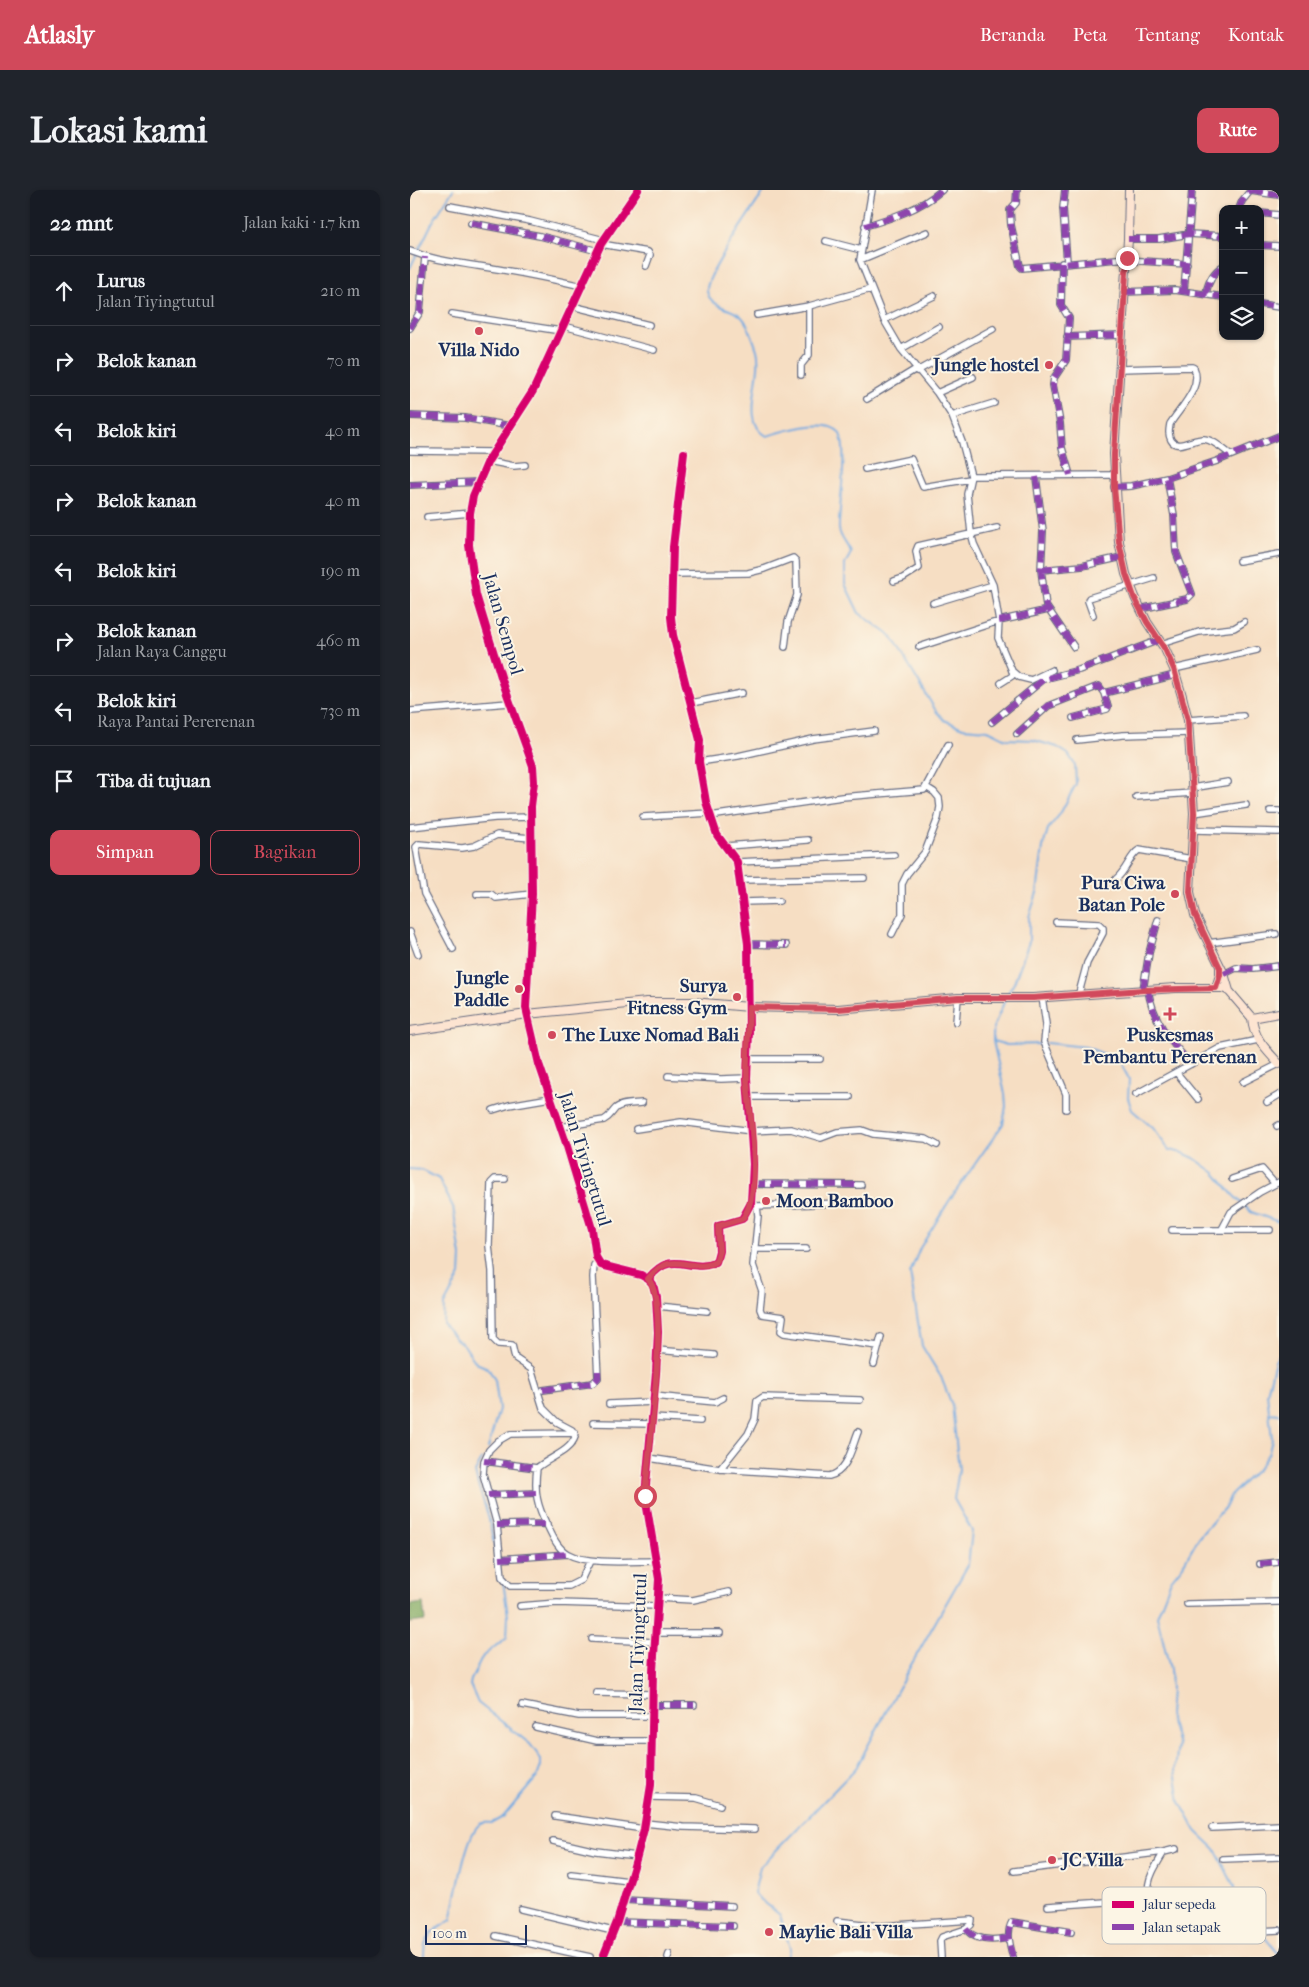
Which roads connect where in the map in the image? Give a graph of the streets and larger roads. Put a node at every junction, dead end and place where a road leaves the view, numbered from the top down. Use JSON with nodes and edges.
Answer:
{"nodes":[{"id":1,"x":638,"y":190,"type":"edge"},
{"id":2,"x":872,"y":190,"type":"edge"},
{"id":3,"x":942,"y":190,"type":"edge"},
{"id":4,"x":1017,"y":190,"type":"edge"},
{"id":5,"x":1065,"y":190,"type":"edge"},
{"id":6,"x":1129,"y":190,"type":"edge"},
{"id":7,"x":1192,"y":190,"type":"edge"},
{"id":8,"x":1251,"y":190,"type":"edge"},
{"id":9,"x":1279,"y":194,"type":"edge"},
{"id":10,"x":1241,"y":205,"type":"edge"},
{"id":11,"x":450,"y":206,"type":"dead end"},
{"id":12,"x":1264,"y":213,"type":"edge"},
{"id":13,"x":1279,"y":215,"type":"edge"},
{"id":14,"x":471,"y":222,"type":"dead end"},
{"id":15,"x":865,"y":226,"type":"junction"},
{"id":16,"x":928,"y":232,"type":"dead end"},
{"id":17,"x":1189,"y":234,"type":"junction"},
{"id":18,"x":1219,"y":236,"type":"edge"},
{"id":19,"x":1128,"y":239,"type":"junction"},
{"id":20,"x":826,"y":241,"type":"dead end"},
{"id":21,"x":601,"y":245,"type":"junction"},
{"id":22,"x":1264,"y":245,"type":"edge"},
{"id":23,"x":1279,"y":246,"type":"edge"},
{"id":24,"x":861,"y":250,"type":"junction"},
{"id":25,"x":410,"y":251,"type":"edge"},
{"id":26,"x":422,"y":256,"type":"junction"},
{"id":27,"x":1126,"y":259,"type":"junction"},
{"id":28,"x":860,"y":260,"type":"junction"},
{"id":29,"x":1065,"y":263,"type":"junction"},
{"id":30,"x":1187,"y":264,"type":"junction"},
{"id":31,"x":646,"y":266,"type":"dead end"},
{"id":32,"x":1219,"y":269,"type":"edge"},
{"id":33,"x":582,"y":286,"type":"junction"},
{"id":34,"x":871,"y":289,"type":"junction"},
{"id":35,"x":1184,"y":291,"type":"junction"},
{"id":36,"x":1124,"y":292,"type":"junction"},
{"id":37,"x":1206,"y":294,"type":"junction"},
{"id":38,"x":934,"y":296,"type":"dead end"},
{"id":39,"x":1219,"y":296,"type":"edge"},
{"id":40,"x":1264,"y":305,"type":"edge"},
{"id":41,"x":572,"y":306,"type":"junction"},
{"id":42,"x":808,"y":306,"type":"junction"},
{"id":43,"x":1279,"y":307,"type":"edge"},
{"id":44,"x":452,"y":314,"type":"dead end"},
{"id":45,"x":758,"y":315,"type":"dead end"},
{"id":46,"x":884,"y":320,"type":"junction"},
{"id":47,"x":649,"y":324,"type":"dead end"},
{"id":48,"x":410,"y":328,"type":"edge"},
{"id":49,"x":562,"y":328,"type":"junction"},
{"id":50,"x":940,"y":328,"type":"dead end"},
{"id":51,"x":994,"y":329,"type":"dead end"},
{"id":52,"x":1122,"y":335,"type":"junction"},
{"id":53,"x":1067,"y":337,"type":"junction"},
{"id":54,"x":900,"y":349,"type":"junction"},
{"id":55,"x":654,"y":350,"type":"dead end"},
{"id":56,"x":1120,"y":369,"type":"junction"},
{"id":57,"x":917,"y":370,"type":"junction"},
{"id":58,"x":801,"y":375,"type":"dead end"},
{"id":59,"x":973,"y":378,"type":"dead end"},
{"id":60,"x":937,"y":393,"type":"junction"},
{"id":61,"x":867,"y":399,"type":"dead end"},
{"id":62,"x":994,"y":403,"type":"dead end"},
{"id":63,"x":410,"y":416,"type":"edge"},
{"id":64,"x":952,"y":416,"type":"junction"},
{"id":65,"x":510,"y":426,"type":"junction"},
{"id":66,"x":1279,"y":436,"type":"edge"},
{"id":67,"x":410,"y":451,"type":"edge"},
{"id":68,"x":493,"y":452,"type":"junction"},
{"id":69,"x":684,"y":452,"type":"dead end"},
{"id":70,"x":1231,"y":455,"type":"junction"},
{"id":71,"x":488,"y":462,"type":"junction"},
{"id":72,"x":525,"y":465,"type":"dead end"},
{"id":73,"x":865,"y":469,"type":"dead end"},
{"id":74,"x":1070,"y":475,"type":"junction"},
{"id":75,"x":1114,"y":476,"type":"junction"},
{"id":76,"x":1036,"y":477,"type":"junction"},
{"id":77,"x":970,"y":478,"type":"junction"},
{"id":78,"x":1167,"y":478,"type":"junction"},
{"id":79,"x":478,"y":482,"type":"junction"},
{"id":80,"x":410,"y":485,"type":"edge"},
{"id":81,"x":1114,"y":487,"type":"junction"},
{"id":82,"x":470,"y":513,"type":"junction"},
{"id":83,"x":427,"y":517,"type":"dead end"},
{"id":84,"x":997,"y":528,"type":"dead end"},
{"id":85,"x":971,"y":533,"type":"junction"},
{"id":86,"x":1279,"y":554,"type":"edge"},
{"id":87,"x":1122,"y":557,"type":"junction"},
{"id":88,"x":1239,"y":561,"type":"dead end"},
{"id":89,"x":1041,"y":570,"type":"junction"},
{"id":90,"x":673,"y":574,"type":"junction"},
{"id":91,"x":1154,"y":578,"type":"dead end"},
{"id":92,"x":894,"y":581,"type":"dead end"},
{"id":93,"x":993,"y":585,"type":"junction"},
{"id":94,"x":1130,"y":586,"type":"junction"},
{"id":95,"x":933,"y":603,"type":"dead end"},
{"id":96,"x":1140,"y":609,"type":"junction"},
{"id":97,"x":1048,"y":610,"type":"junction"},
{"id":98,"x":1093,"y":615,"type":"dead end"},
{"id":99,"x":999,"y":621,"type":"junction"},
{"id":100,"x":1244,"y":622,"type":"dead end"},
{"id":101,"x":1160,"y":642,"type":"junction"},
{"id":102,"x":1074,"y":646,"type":"dead end"},
{"id":103,"x":785,"y":647,"type":"dead end"},
{"id":104,"x":918,"y":647,"type":"dead end"},
{"id":105,"x":1257,"y":650,"type":"dead end"},
{"id":106,"x":1052,"y":670,"type":"dead end"},
{"id":107,"x":1012,"y":671,"type":"junction"},
{"id":108,"x":1174,"y":672,"type":"junction"},
{"id":109,"x":1001,"y":683,"type":"dead end"},
{"id":110,"x":742,"y":693,"type":"dead end"},
{"id":111,"x":1104,"y":693,"type":"junction"},
{"id":112,"x":509,"y":703,"type":"junction"},
{"id":113,"x":691,"y":703,"type":"junction"},
{"id":114,"x":411,"y":711,"type":"edge"},
{"id":115,"x":1243,"y":716,"type":"dead end"},
{"id":116,"x":1073,"y":718,"type":"dead end"},
{"id":117,"x":1188,"y":720,"type":"junction"},
{"id":118,"x":992,"y":722,"type":"dead end"},
{"id":119,"x":874,"y":731,"type":"dead end"},
{"id":120,"x":1189,"y":733,"type":"junction"},
{"id":121,"x":1018,"y":734,"type":"dead end"},
{"id":122,"x":1077,"y":740,"type":"dead end"},
{"id":123,"x":948,"y":745,"type":"dead end"},
{"id":124,"x":699,"y":762,"type":"junction"},
{"id":125,"x":1228,"y":782,"type":"dead end"},
{"id":126,"x":926,"y":788,"type":"junction"},
{"id":127,"x":1192,"y":790,"type":"junction"},
{"id":128,"x":1136,"y":797,"type":"dead end"},
{"id":129,"x":1246,"y":805,"type":"dead end"},
{"id":130,"x":1270,"y":811,"type":"dead end"},
{"id":131,"x":1279,"y":811,"type":"edge"},
{"id":132,"x":1194,"y":813,"type":"junction"},
{"id":133,"x":710,"y":815,"type":"junction"},
{"id":134,"x":531,"y":817,"type":"junction"},
{"id":135,"x":643,"y":817,"type":"dead end"},
{"id":136,"x":410,"y":827,"type":"edge"},
{"id":137,"x":1194,"y":830,"type":"junction"},
{"id":138,"x":1279,"y":832,"type":"edge"},
{"id":139,"x":531,"y":838,"type":"junction"},
{"id":140,"x":808,"y":840,"type":"dead end"},
{"id":141,"x":726,"y":846,"type":"junction"},
{"id":142,"x":410,"y":854,"type":"edge"},
{"id":143,"x":417,"y":854,"type":"junction"},
{"id":144,"x":894,"y":855,"type":"dead end"},
{"id":145,"x":1192,"y":859,"type":"junction"},
{"id":146,"x":737,"y":862,"type":"junction"},
{"id":147,"x":864,"y":878,"type":"dead end"},
{"id":148,"x":1116,"y":879,"type":"dead end"},
{"id":149,"x":740,"y":880,"type":"junction"},
{"id":150,"x":477,"y":894,"type":"dead end"},
{"id":151,"x":532,"y":894,"type":"junction"},
{"id":152,"x":779,"y":901,"type":"dead end"},
{"id":153,"x":743,"y":902,"type":"junction"},
{"id":154,"x":1158,"y":920,"type":"dead end"},
{"id":155,"x":1056,"y":922,"type":"dead end"},
{"id":156,"x":410,"y":932,"type":"edge"},
{"id":157,"x":892,"y":934,"type":"dead end"},
{"id":158,"x":1276,"y":934,"type":"dead end"},
{"id":159,"x":1208,"y":943,"type":"junction"},
{"id":160,"x":748,"y":944,"type":"junction"},
{"id":161,"x":786,"y":945,"type":"dead end"},
{"id":162,"x":453,"y":949,"type":"dead end"},
{"id":163,"x":418,"y":954,"type":"dead end"},
{"id":164,"x":1279,"y":966,"type":"edge"},
{"id":165,"x":1222,"y":971,"type":"junction"},
{"id":166,"x":1216,"y":988,"type":"junction"},
{"id":167,"x":1146,"y":990,"type":"junction"},
{"id":168,"x":1230,"y":991,"type":"junction"},
{"id":169,"x":1079,"y":994,"type":"junction"},
{"id":170,"x":1042,"y":997,"type":"junction"},
{"id":171,"x":958,"y":998,"type":"junction"},
{"id":172,"x":749,"y":1007,"type":"junction"},
{"id":173,"x":1279,"y":1013,"type":"edge"},
{"id":174,"x":527,"y":1014,"type":"junction"},
{"id":175,"x":1252,"y":1018,"type":"junction"},
{"id":176,"x":956,"y":1022,"type":"dead end"},
{"id":177,"x":410,"y":1032,"type":"edge"},
{"id":178,"x":1258,"y":1040,"type":"junction"},
{"id":179,"x":748,"y":1059,"type":"junction"},
{"id":180,"x":820,"y":1059,"type":"dead end"},
{"id":181,"x":1191,"y":1064,"type":"junction"},
{"id":182,"x":1279,"y":1064,"type":"edge"},
{"id":183,"x":1176,"y":1072,"type":"junction"},
{"id":184,"x":668,"y":1076,"type":"dead end"},
{"id":185,"x":747,"y":1078,"type":"junction"},
{"id":186,"x":1243,"y":1082,"type":"dead end"},
{"id":187,"x":1136,"y":1094,"type":"dead end"},
{"id":188,"x":1279,"y":1095,"type":"edge"},
{"id":189,"x":749,"y":1097,"type":"junction"},
{"id":190,"x":550,"y":1098,"type":"junction"},
{"id":191,"x":850,"y":1098,"type":"dead end"},
{"id":192,"x":1198,"y":1099,"type":"dead end"},
{"id":193,"x":1268,"y":1102,"type":"dead end"},
{"id":194,"x":642,"y":1103,"type":"dead end"},
{"id":195,"x":1066,"y":1109,"type":"dead end"},
{"id":196,"x":493,"y":1110,"type":"dead end"},
{"id":197,"x":560,"y":1127,"type":"junction"},
{"id":198,"x":636,"y":1129,"type":"dead end"},
{"id":199,"x":752,"y":1131,"type":"junction"},
{"id":200,"x":937,"y":1145,"type":"dead end"},
{"id":201,"x":505,"y":1178,"type":"dead end"},
{"id":202,"x":1232,"y":1179,"type":"dead end"},
{"id":203,"x":1277,"y":1183,"type":"edge"},
{"id":204,"x":753,"y":1184,"type":"junction"},
{"id":205,"x":861,"y":1185,"type":"dead end"},
{"id":206,"x":871,"y":1202,"type":"dead end"},
{"id":207,"x":754,"y":1205,"type":"junction"},
{"id":208,"x":1222,"y":1229,"type":"junction"},
{"id":209,"x":1172,"y":1230,"type":"dead end"},
{"id":210,"x":1270,"y":1230,"type":"dead end"},
{"id":211,"x":754,"y":1249,"type":"junction"},
{"id":212,"x":806,"y":1249,"type":"dead end"},
{"id":213,"x":598,"y":1261,"type":"junction"},
{"id":214,"x":648,"y":1279,"type":"junction"},
{"id":215,"x":658,"y":1306,"type":"junction"},
{"id":216,"x":707,"y":1311,"type":"dead end"},
{"id":217,"x":881,"y":1337,"type":"dead end"},
{"id":218,"x":878,"y":1346,"type":"junction"},
{"id":219,"x":657,"y":1350,"type":"junction"},
{"id":220,"x":714,"y":1355,"type":"dead end"},
{"id":221,"x":874,"y":1364,"type":"dead end"},
{"id":222,"x":543,"y":1390,"type":"dead end"},
{"id":223,"x":722,"y":1398,"type":"dead end"},
{"id":224,"x":654,"y":1399,"type":"junction"},
{"id":225,"x":860,"y":1400,"type":"dead end"},
{"id":226,"x":609,"y":1404,"type":"dead end"},
{"id":227,"x":652,"y":1421,"type":"junction"},
{"id":228,"x":700,"y":1421,"type":"dead end"},
{"id":229,"x":593,"y":1423,"type":"dead end"},
{"id":230,"x":858,"y":1432,"type":"dead end"},
{"id":231,"x":575,"y":1433,"type":"junction"},
{"id":232,"x":648,"y":1458,"type":"junction"},
{"id":233,"x":484,"y":1461,"type":"junction"},
{"id":234,"x":537,"y":1468,"type":"junction"},
{"id":235,"x":720,"y":1469,"type":"junction"},
{"id":236,"x":536,"y":1493,"type":"junction"},
{"id":237,"x":488,"y":1495,"type":"junction"},
{"id":238,"x":547,"y":1524,"type":"junction"},
{"id":239,"x":497,"y":1526,"type":"junction"},
{"id":240,"x":568,"y":1554,"type":"junction"},
{"id":241,"x":500,"y":1559,"type":"junction"},
{"id":242,"x":590,"y":1561,"type":"junction"},
{"id":243,"x":656,"y":1561,"type":"junction"},
{"id":244,"x":1279,"y":1562,"type":"edge"},
{"id":245,"x":1260,"y":1564,"type":"dead end"},
{"id":246,"x":729,"y":1592,"type":"dead end"},
{"id":247,"x":657,"y":1602,"type":"junction"},
{"id":248,"x":1279,"y":1602,"type":"edge"},
{"id":249,"x":1187,"y":1604,"type":"dead end"},
{"id":250,"x":520,"y":1606,"type":"dead end"},
{"id":251,"x":720,"y":1633,"type":"dead end"},
{"id":252,"x":655,"y":1638,"type":"junction"},
{"id":253,"x":592,"y":1639,"type":"dead end"},
{"id":254,"x":596,"y":1693,"type":"dead end"},
{"id":255,"x":653,"y":1694,"type":"junction"},
{"id":256,"x":522,"y":1705,"type":"dead end"},
{"id":257,"x":652,"y":1705,"type":"junction"},
{"id":258,"x":694,"y":1705,"type":"dead end"},
{"id":259,"x":652,"y":1716,"type":"junction"},
{"id":260,"x":536,"y":1727,"type":"dead end"},
{"id":261,"x":651,"y":1741,"type":"junction"},
{"id":262,"x":649,"y":1797,"type":"junction"},
{"id":263,"x":720,"y":1805,"type":"dead end"},
{"id":264,"x":555,"y":1816,"type":"dead end"},
{"id":265,"x":1279,"y":1825,"type":"edge"},
{"id":266,"x":644,"y":1826,"type":"junction"},
{"id":267,"x":1212,"y":1828,"type":"dead end"},
{"id":268,"x":754,"y":1829,"type":"dead end"},
{"id":269,"x":553,"y":1841,"type":"dead end"},
{"id":270,"x":1176,"y":1849,"type":"dead end"},
{"id":271,"x":1164,"y":1852,"type":"junction"},
{"id":272,"x":637,"y":1856,"type":"junction"},
{"id":273,"x":1279,"y":1857,"type":"edge"},
{"id":274,"x":1223,"y":1859,"type":"dead end"},
{"id":275,"x":1014,"y":1871,"type":"dead end"},
{"id":276,"x":571,"y":1874,"type":"dead end"},
{"id":277,"x":629,"y":1881,"type":"junction"},
{"id":278,"x":1148,"y":1887,"type":"edge"},
{"id":279,"x":624,"y":1900,"type":"junction"},
{"id":280,"x":1102,"y":1902,"type":"edge"},
{"id":281,"x":732,"y":1906,"type":"dead end"},
{"id":282,"x":1048,"y":1906,"type":"dead end"},
{"id":283,"x":521,"y":1909,"type":"dead end"},
{"id":284,"x":837,"y":1921,"type":"dead end"},
{"id":285,"x":617,"y":1922,"type":"junction"},
{"id":286,"x":733,"y":1926,"type":"dead end"},
{"id":287,"x":966,"y":1929,"type":"junction"},
{"id":288,"x":1279,"y":1930,"type":"edge"},
{"id":289,"x":613,"y":1931,"type":"junction"},
{"id":290,"x":1266,"y":1931,"type":"edge"},
{"id":291,"x":1071,"y":1932,"type":"dead end"},
{"id":292,"x":496,"y":1936,"type":"dead end"},
{"id":293,"x":1008,"y":1938,"type":"junction"},
{"id":294,"x":590,"y":1957,"type":"edge"},
{"id":295,"x":603,"y":1957,"type":"edge"},
{"id":296,"x":941,"y":1957,"type":"edge"},
{"id":297,"x":1013,"y":1957,"type":"edge"}],
"edges":[{"from":1,"to":21,"type":"street","name":"Jalan Sempol"},
{"from":2,"to":15,"type":"street"},
{"from":3,"to":15,"type":"street"},
{"from":4,"to":29,"type":"street"},
{"from":5,"to":29,"type":"street"},
{"from":6,"to":19,"type":"street"},
{"from":7,"to":17,"type":"street"},
{"from":8,"to":9,"type":"street"},
{"from":8,"to":10,"type":"street"},
{"from":11,"to":21,"type":"street"},
{"from":12,"to":13,"type":"street"},
{"from":14,"to":21,"type":"street"},
{"from":15,"to":24,"type":"street"},
{"from":16,"to":28,"type":"street"},
{"from":17,"to":18,"type":"street"},
{"from":17,"to":19,"type":"street"},
{"from":17,"to":30,"type":"street"},
{"from":19,"to":27,"type":"street"},
{"from":20,"to":24,"type":"street"},
{"from":21,"to":31,"type":"street"},
{"from":21,"to":33,"type":"street","name":"Jalan Sempol"},
{"from":22,"to":23,"type":"street"},
{"from":24,"to":28,"type":"street"},
{"from":25,"to":26,"type":"street"},
{"from":26,"to":33,"type":"street"},
{"from":26,"to":48,"type":"street"},
{"from":27,"to":29,"type":"street"},
{"from":27,"to":30,"type":"street"},
{"from":27,"to":36,"type":"street"},
{"from":28,"to":34,"type":"street"},
{"from":29,"to":53,"type":"street"},
{"from":30,"to":35,"type":"street"},
{"from":32,"to":37,"type":"street"},
{"from":33,"to":41,"type":"street","name":"Jalan Sempol"},
{"from":34,"to":42,"type":"street"},
{"from":34,"to":46,"type":"street"},
{"from":35,"to":36,"type":"street"},
{"from":35,"to":37,"type":"street"},
{"from":36,"to":52,"type":"street"},
{"from":37,"to":39,"type":"street"},
{"from":38,"to":46,"type":"street"},
{"from":40,"to":43,"type":"street"},
{"from":41,"to":47,"type":"street"},
{"from":41,"to":49,"type":"street","name":"Jalan Sempol"},
{"from":42,"to":45,"type":"street"},
{"from":42,"to":58,"type":"street"},
{"from":44,"to":49,"type":"street"},
{"from":46,"to":54,"type":"street"},
{"from":49,"to":55,"type":"street"},
{"from":49,"to":65,"type":"street","name":"Jalan Sempol"},
{"from":50,"to":54,"type":"street"},
{"from":51,"to":57,"type":"street"},
{"from":52,"to":53,"type":"street"},
{"from":52,"to":56,"type":"street"},
{"from":53,"to":74,"type":"street"},
{"from":54,"to":57,"type":"street"},
{"from":56,"to":70,"type":"street"},
{"from":56,"to":75,"type":"street"},
{"from":57,"to":60,"type":"street"},
{"from":57,"to":61,"type":"street"},
{"from":59,"to":60,"type":"street"},
{"from":60,"to":64,"type":"street"},
{"from":62,"to":64,"type":"street"},
{"from":63,"to":65,"type":"street"},
{"from":64,"to":77,"type":"street"},
{"from":65,"to":68,"type":"street","name":"Jalan Sempol"},
{"from":66,"to":70,"type":"street"},
{"from":67,"to":68,"type":"street"},
{"from":68,"to":71,"type":"street","name":"Jalan Sempol"},
{"from":69,"to":90,"type":"street"},
{"from":70,"to":78,"type":"street"},
{"from":71,"to":72,"type":"street"},
{"from":71,"to":79,"type":"street","name":"Jalan Sempol"},
{"from":73,"to":77,"type":"street"},
{"from":74,"to":75,"type":"street"},
{"from":74,"to":76,"type":"street"},
{"from":75,"to":81,"type":"street"},
{"from":76,"to":77,"type":"street"},
{"from":76,"to":89,"type":"street"},
{"from":77,"to":85,"type":"street"},
{"from":78,"to":81,"type":"street"},
{"from":78,"to":96,"type":"street"},
{"from":79,"to":80,"type":"street"},
{"from":79,"to":82,"type":"street","name":"Jalan Sempol"},
{"from":81,"to":87,"type":"street"},
{"from":82,"to":83,"type":"street"},
{"from":82,"to":112,"type":"street","name":"Jalan Sempol"},
{"from":84,"to":85,"type":"street"},
{"from":85,"to":92,"type":"street"},
{"from":85,"to":93,"type":"street"},
{"from":86,"to":88,"type":"street"},
{"from":87,"to":89,"type":"street"},
{"from":87,"to":94,"type":"street"},
{"from":89,"to":97,"type":"street"},
{"from":90,"to":103,"type":"street"},
{"from":90,"to":113,"type":"street"},
{"from":91,"to":94,"type":"street"},
{"from":93,"to":95,"type":"street"},
{"from":93,"to":99,"type":"street"},
{"from":94,"to":96,"type":"street"},
{"from":94,"to":98,"type":"street"},
{"from":96,"to":101,"type":"street"},
{"from":97,"to":99,"type":"street"},
{"from":97,"to":102,"type":"street"},
{"from":99,"to":104,"type":"street"},
{"from":99,"to":107,"type":"street"},
{"from":100,"to":101,"type":"street"},
{"from":101,"to":108,"type":"street"},
{"from":101,"to":118,"type":"street"},
{"from":105,"to":108,"type":"street"},
{"from":106,"to":107,"type":"street"},
{"from":107,"to":109,"type":"street"},
{"from":108,"to":111,"type":"street"},
{"from":108,"to":117,"type":"street"},
{"from":110,"to":113,"type":"street"},
{"from":111,"to":116,"type":"street"},
{"from":111,"to":121,"type":"street"},
{"from":112,"to":114,"type":"street"},
{"from":112,"to":134,"type":"street","name":"Jalan Sempol"},
{"from":113,"to":124,"type":"street"},
{"from":115,"to":117,"type":"street"},
{"from":117,"to":120,"type":"street"},
{"from":119,"to":124,"type":"street"},
{"from":120,"to":122,"type":"street"},
{"from":120,"to":127,"type":"street"},
{"from":123,"to":126,"type":"street"},
{"from":124,"to":133,"type":"street"},
{"from":125,"to":127,"type":"street"},
{"from":126,"to":133,"type":"street"},
{"from":126,"to":157,"type":"street"},
{"from":127,"to":128,"type":"street"},
{"from":127,"to":132,"type":"street"},
{"from":129,"to":132,"type":"street"},
{"from":130,"to":131,"type":"street"},
{"from":132,"to":137,"type":"street"},
{"from":133,"to":135,"type":"street"},
{"from":133,"to":141,"type":"street"},
{"from":134,"to":136,"type":"street"},
{"from":134,"to":139,"type":"street","name":"Jalan Sempol"},
{"from":137,"to":138,"type":"street"},
{"from":137,"to":145,"type":"street"},
{"from":139,"to":143,"type":"street"},
{"from":139,"to":151,"type":"street","name":"Jalan Sempol"},
{"from":140,"to":141,"type":"street"},
{"from":141,"to":146,"type":"street"},
{"from":142,"to":143,"type":"street"},
{"from":143,"to":162,"type":"street"},
{"from":144,"to":146,"type":"street"},
{"from":145,"to":148,"type":"street"},
{"from":145,"to":159,"type":"street"},
{"from":146,"to":149,"type":"street"},
{"from":147,"to":149,"type":"street"},
{"from":149,"to":153,"type":"street"},
{"from":150,"to":151,"type":"street"},
{"from":151,"to":174,"type":"street","name":"Jalan Sempol"},
{"from":152,"to":153,"type":"street"},
{"from":153,"to":160,"type":"street"},
{"from":154,"to":167,"type":"street"},
{"from":155,"to":169,"type":"street"},
{"from":156,"to":163,"type":"street"},
{"from":158,"to":159,"type":"street"},
{"from":159,"to":165,"type":"street"},
{"from":160,"to":161,"type":"street"},
{"from":160,"to":172,"type":"street"},
{"from":164,"to":165,"type":"street"},
{"from":165,"to":166,"type":"street"},
{"from":165,"to":168,"type":"street"},
{"from":166,"to":167,"type":"street"},
{"from":166,"to":168,"type":"street"},
{"from":167,"to":169,"type":"street"},
{"from":167,"to":181,"type":"street"},
{"from":168,"to":175,"type":"street"},
{"from":169,"to":170,"type":"street"},
{"from":170,"to":171,"type":"street"},
{"from":170,"to":195,"type":"street"},
{"from":171,"to":172,"type":"street"},
{"from":171,"to":176,"type":"street"},
{"from":172,"to":174,"type":"street"},
{"from":172,"to":179,"type":"street"},
{"from":173,"to":175,"type":"street"},
{"from":174,"to":177,"type":"street"},
{"from":174,"to":190,"type":"street","name":"Jalan Tiyingtutul"},
{"from":175,"to":178,"type":"street"},
{"from":178,"to":181,"type":"street"},
{"from":178,"to":182,"type":"street"},
{"from":179,"to":180,"type":"street"},
{"from":179,"to":185,"type":"street"},
{"from":181,"to":183,"type":"street"},
{"from":182,"to":186,"type":"street"},
{"from":183,"to":187,"type":"street"},
{"from":183,"to":192,"type":"street"},
{"from":184,"to":185,"type":"street"},
{"from":185,"to":189,"type":"street"},
{"from":188,"to":193,"type":"street"},
{"from":189,"to":191,"type":"street"},
{"from":189,"to":199,"type":"street"},
{"from":190,"to":196,"type":"street"},
{"from":190,"to":197,"type":"street","name":"Jalan Tiyingtutul"},
{"from":194,"to":197,"type":"street"},
{"from":197,"to":213,"type":"street","name":"Jalan Tiyingtutul"},
{"from":198,"to":199,"type":"street"},
{"from":199,"to":200,"type":"street"},
{"from":199,"to":204,"type":"street"},
{"from":201,"to":231,"type":"street"},
{"from":202,"to":203,"type":"street"},
{"from":203,"to":208,"type":"street"},
{"from":204,"to":205,"type":"street"},
{"from":204,"to":207,"type":"street"},
{"from":206,"to":207,"type":"street"},
{"from":207,"to":211,"type":"street"},
{"from":207,"to":214,"type":"street"},
{"from":208,"to":209,"type":"street"},
{"from":208,"to":210,"type":"street"},
{"from":211,"to":212,"type":"street"},
{"from":211,"to":218,"type":"street"},
{"from":213,"to":214,"type":"street"},
{"from":213,"to":222,"type":"street"},
{"from":214,"to":215,"type":"street","name":"Jalan Tiyingtutul"},
{"from":215,"to":216,"type":"street"},
{"from":215,"to":219,"type":"street","name":"Jalan Tiyingtutul"},
{"from":217,"to":218,"type":"street"},
{"from":218,"to":221,"type":"street"},
{"from":219,"to":220,"type":"street"},
{"from":219,"to":224,"type":"street","name":"Jalan Tiyingtutul"},
{"from":223,"to":224,"type":"street"},
{"from":224,"to":226,"type":"street"},
{"from":224,"to":227,"type":"street","name":"Jalan Tiyingtutul"},
{"from":225,"to":235,"type":"street"},
{"from":227,"to":228,"type":"street"},
{"from":227,"to":229,"type":"street"},
{"from":227,"to":232,"type":"street","name":"Jalan Tiyingtutul"},
{"from":230,"to":235,"type":"street"},
{"from":231,"to":233,"type":"street"},
{"from":231,"to":234,"type":"street"},
{"from":232,"to":235,"type":"street"},
{"from":232,"to":243,"type":"street","name":"Jalan Tiyingtutul"},
{"from":233,"to":234,"type":"street"},
{"from":233,"to":237,"type":"street"},
{"from":234,"to":236,"type":"street"},
{"from":236,"to":237,"type":"street"},
{"from":236,"to":238,"type":"street"},
{"from":237,"to":239,"type":"street"},
{"from":238,"to":239,"type":"street"},
{"from":238,"to":240,"type":"street"},
{"from":239,"to":241,"type":"street"},
{"from":240,"to":241,"type":"street"},
{"from":240,"to":242,"type":"street"},
{"from":241,"to":242,"type":"street"},
{"from":242,"to":243,"type":"street"},
{"from":243,"to":247,"type":"street","name":"Jalan Tiyingtutul"},
{"from":244,"to":245,"type":"street"},
{"from":246,"to":247,"type":"street"},
{"from":247,"to":250,"type":"street"},
{"from":247,"to":252,"type":"street","name":"Jalan Tiyingtutul"},
{"from":248,"to":249,"type":"street"},
{"from":251,"to":252,"type":"street"},
{"from":252,"to":253,"type":"street"},
{"from":252,"to":255,"type":"street","name":"Jalan Tiyingtutul"},
{"from":254,"to":255,"type":"street"},
{"from":255,"to":257,"type":"street","name":"Jalan Tiyingtutul"},
{"from":256,"to":259,"type":"street"},
{"from":257,"to":258,"type":"street"},
{"from":257,"to":259,"type":"street","name":"Jalan Tiyingtutul"},
{"from":259,"to":261,"type":"street","name":"Jalan Tiyingtutul"},
{"from":260,"to":261,"type":"street"},
{"from":261,"to":262,"type":"street","name":"Jalan Tiyingtutul"},
{"from":262,"to":263,"type":"street"},
{"from":262,"to":266,"type":"street","name":"Jalan Tiyingtutul"},
{"from":264,"to":266,"type":"street"},
{"from":265,"to":267,"type":"street"},
{"from":266,"to":268,"type":"street"},
{"from":266,"to":272,"type":"street","name":"Jalan Tiyingtutul"},
{"from":269,"to":272,"type":"street"},
{"from":270,"to":271,"type":"street"},
{"from":271,"to":275,"type":"street"},
{"from":271,"to":278,"type":"street"},
{"from":272,"to":277,"type":"street","name":"Jalan Tiyingtutul"},
{"from":273,"to":274,"type":"street"},
{"from":276,"to":277,"type":"street"},
{"from":277,"to":279,"type":"street","name":"Jalan Tiyingtutul"},
{"from":279,"to":281,"type":"street"},
{"from":279,"to":285,"type":"street","name":"Jalan Tiyingtutul"},
{"from":280,"to":282,"type":"street"},
{"from":283,"to":289,"type":"street"},
{"from":284,"to":287,"type":"street"},
{"from":285,"to":286,"type":"street"},
{"from":285,"to":289,"type":"street","name":"Jalan Tiyingtutul"},
{"from":287,"to":293,"type":"street"},
{"from":287,"to":296,"type":"street"},
{"from":288,"to":290,"type":"street"},
{"from":289,"to":295,"type":"street","name":"Jalan Tiyingtutul"},
{"from":291,"to":293,"type":"street"},
{"from":292,"to":294,"type":"street"},
{"from":293,"to":297,"type":"street"}]}
